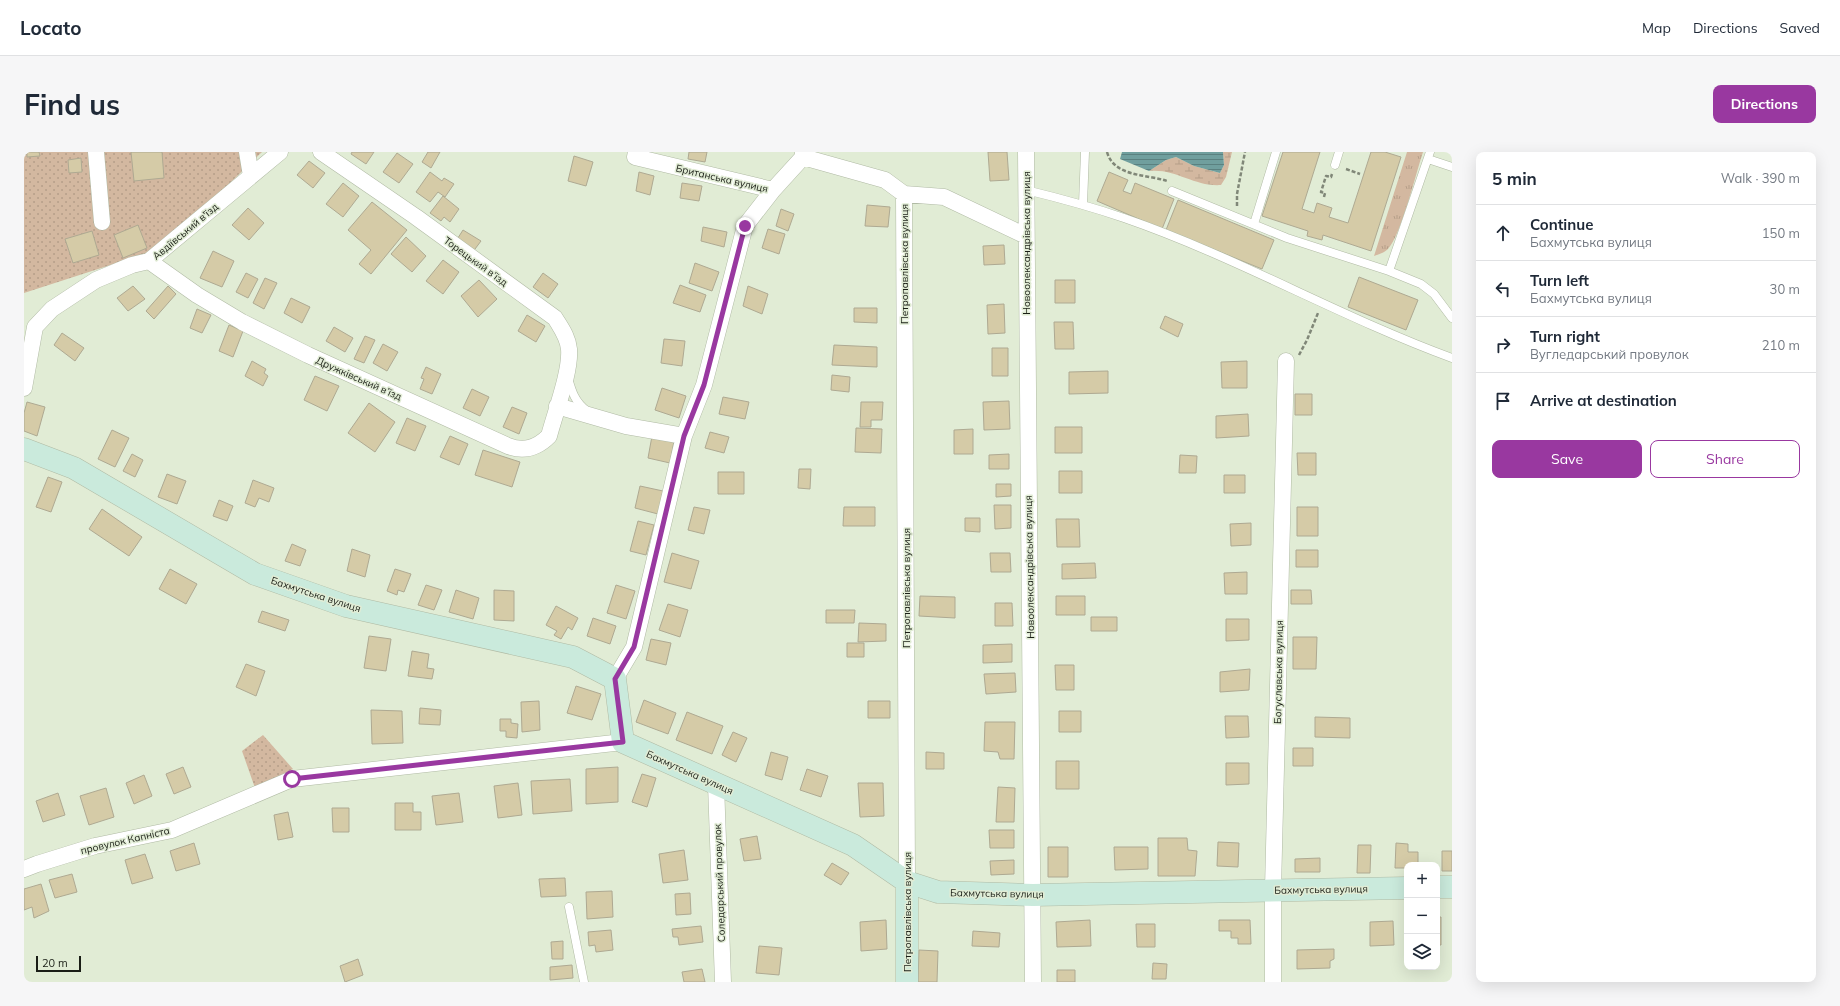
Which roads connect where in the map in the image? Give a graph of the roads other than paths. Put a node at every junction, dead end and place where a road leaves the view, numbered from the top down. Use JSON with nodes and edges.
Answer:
{"nodes":[{"id":1,"x":96,"y":152,"type":"edge"},
{"id":2,"x":247,"y":152,"type":"edge"},
{"id":3,"x":280,"y":152,"type":"edge"},
{"id":4,"x":321,"y":152,"type":"edge"},
{"id":5,"x":636,"y":152,"type":"edge"},
{"id":6,"x":1026,"y":152,"type":"edge"},
{"id":7,"x":1085,"y":152,"type":"edge"},
{"id":8,"x":1276,"y":152,"type":"edge"},
{"id":9,"x":1339,"y":152,"type":"edge"},
{"id":10,"x":803,"y":154,"type":"edge"},
{"id":11,"x":1429,"y":155,"type":"edge"},
{"id":12,"x":1334,"y":165,"type":"road end"},
{"id":13,"x":1452,"y":167,"type":"edge"},
{"id":14,"x":251,"y":176,"type":"junction"},
{"id":15,"x":773,"y":190,"type":"junction"},
{"id":16,"x":1026,"y":190,"type":"junction"},
{"id":17,"x":1173,"y":192,"type":"road end"},
{"id":18,"x":904,"y":194,"type":"junction"},
{"id":19,"x":1083,"y":204,"type":"junction"},
{"id":20,"x":102,"y":222,"type":"dead end"},
{"id":21,"x":1254,"y":224,"type":"junction"},
{"id":22,"x":1026,"y":236,"type":"junction"},
{"id":23,"x":149,"y":261,"type":"junction"},
{"id":24,"x":1389,"y":271,"type":"junction"},
{"id":25,"x":1452,"y":318,"type":"edge"},
{"id":26,"x":29,"y":324,"type":"edge"},
{"id":27,"x":1452,"y":358,"type":"edge"},
{"id":28,"x":1286,"y":361,"type":"road end"},
{"id":29,"x":566,"y":372,"type":"junction"},
{"id":30,"x":24,"y":388,"type":"edge"},
{"id":31,"x":557,"y":406,"type":"junction"},
{"id":32,"x":594,"y":416,"type":"junction"},
{"id":33,"x":684,"y":436,"type":"junction"},
{"id":34,"x":24,"y":449,"type":"edge"},
{"id":35,"x":615,"y":679,"type":"junction"},
{"id":36,"x":623,"y":742,"type":"junction"},
{"id":37,"x":716,"y":784,"type":"junction"},
{"id":38,"x":24,"y":869,"type":"edge"},
{"id":39,"x":907,"y":882,"type":"junction"},
{"id":40,"x":1440,"y":887,"type":"edge"},
{"id":41,"x":1452,"y":887,"type":"edge"},
{"id":42,"x":1404,"y":888,"type":"edge"},
{"id":43,"x":1273,"y":889,"type":"junction"},
{"id":44,"x":1033,"y":895,"type":"junction"},
{"id":45,"x":568,"y":907,"type":"dead end"},
{"id":46,"x":584,"y":982,"type":"edge"},
{"id":47,"x":723,"y":982,"type":"edge"},
{"id":48,"x":907,"y":982,"type":"edge"},
{"id":49,"x":1033,"y":982,"type":"edge"},
{"id":50,"x":1273,"y":982,"type":"edge"}],
"edges":[{"from":1,"to":20,"type":"street"},
{"from":2,"to":14,"type":"street"},
{"from":3,"to":14,"type":"street","name":"Авдіївський в'їзд"},
{"from":4,"to":29,"type":"street","name":"Торецький в’їзд"},
{"from":5,"to":15,"type":"street","name":"Британська вулиця"},
{"from":6,"to":16,"type":"street","name":"Новоолександрівська вулиця"},
{"from":7,"to":19,"type":"lane"},
{"from":8,"to":21,"type":"lane"},
{"from":9,"to":12,"type":"lane"},
{"from":10,"to":15,"type":"street","name":"Британська вулиця"},
{"from":10,"to":18,"type":"street","name":"Британська вулиця"},
{"from":11,"to":13,"type":"lane"},
{"from":11,"to":24,"type":"lane"},
{"from":14,"to":23,"type":"street","name":"Авдіївський в'їзд"},
{"from":15,"to":33,"type":"street"},
{"from":16,"to":19,"type":"lane"},
{"from":16,"to":22,"type":"street","name":"Новоолександрівська вулиця"},
{"from":17,"to":21,"type":"lane"},
{"from":18,"to":22,"type":"street"},
{"from":18,"to":39,"type":"street","name":"Петропавлівська вулиця"},
{"from":19,"to":27,"type":"lane"},
{"from":21,"to":24,"type":"lane"},
{"from":22,"to":44,"type":"street","name":"Новоолександрівська вулиця"},
{"from":23,"to":26,"type":"street","name":"Авдіївський в'їзд"},
{"from":23,"to":31,"type":"street","name":"Дружківський в’їзд"},
{"from":24,"to":25,"type":"lane"},
{"from":26,"to":30,"type":"street","name":"Авдіївський в'їзд"},
{"from":28,"to":43,"type":"street","name":"Богуславська вулиця"},
{"from":29,"to":31,"type":"street","name":"Торецький в’їзд"},
{"from":29,"to":32,"type":"lane"},
{"from":31,"to":32,"type":"street"},
{"from":32,"to":33,"type":"street"},
{"from":33,"to":35,"type":"street"},
{"from":34,"to":35,"type":"street","name":"Бахмутська вулиця"},
{"from":35,"to":36,"type":"street"},
{"from":36,"to":37,"type":"street","name":"Бахмутська вулиця"},
{"from":36,"to":38,"type":"street","name":"провулок Капніста"},
{"from":37,"to":39,"type":"street","name":"Бахмутська вулиця"},
{"from":37,"to":47,"type":"street","name":"Соледарський провулок"},
{"from":39,"to":44,"type":"street","name":"Бахмутська вулиця"},
{"from":39,"to":48,"type":"street","name":"Петропавлівська вулиця"},
{"from":40,"to":41,"type":"street"},
{"from":42,"to":43,"type":"street","name":"Бахмутська вулиця"},
{"from":43,"to":44,"type":"street","name":"Бахмутська вулиця"},
{"from":43,"to":50,"type":"street","name":"Богуславська вулиця"},
{"from":44,"to":49,"type":"street","name":"Новоолександрівська вулиця"},
{"from":45,"to":46,"type":"lane"}]}
